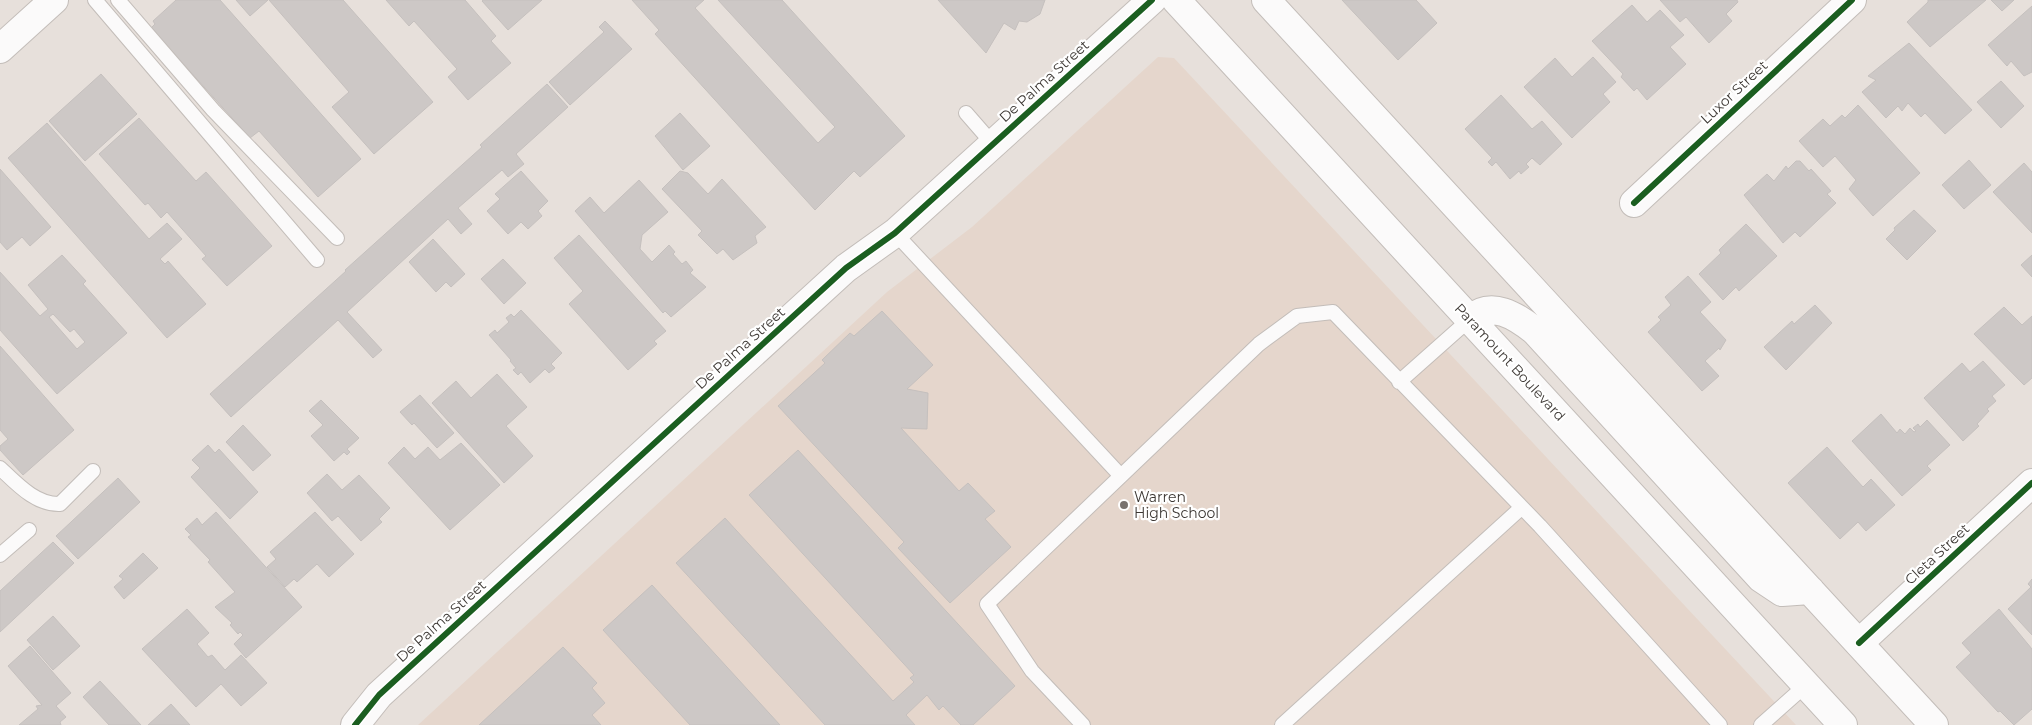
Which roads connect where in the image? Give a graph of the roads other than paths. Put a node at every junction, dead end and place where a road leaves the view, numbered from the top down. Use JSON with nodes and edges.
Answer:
{"nodes":[{"id":1,"x":54,"y":0,"type":"edge"},
{"id":2,"x":95,"y":0,"type":"edge"},
{"id":3,"x":118,"y":0,"type":"edge"},
{"id":4,"x":1152,"y":0,"type":"edge"},
{"id":5,"x":1176,"y":0,"type":"edge"},
{"id":6,"x":1266,"y":0,"type":"edge"},
{"id":7,"x":1852,"y":0,"type":"edge"},
{"id":8,"x":0,"y":49,"type":"edge"},
{"id":9,"x":966,"y":114,"type":"dead end"},
{"id":10,"x":993,"y":144,"type":"junction"},
{"id":11,"x":1634,"y":203,"type":"dead end"},
{"id":12,"x":895,"y":233,"type":"junction"},
{"id":13,"x":337,"y":238,"type":"dead end"},
{"id":14,"x":317,"y":260,"type":"dead end"},
{"id":15,"x":1470,"y":319,"type":"junction"},
{"id":16,"x":1399,"y":382,"type":"junction"},
{"id":17,"x":0,"y":468,"type":"edge"},
{"id":18,"x":93,"y":471,"type":"dead end"},
{"id":19,"x":1120,"y":475,"type":"junction"},
{"id":20,"x":2032,"y":483,"type":"edge"},
{"id":21,"x":1521,"y":508,"type":"junction"},
{"id":22,"x":29,"y":530,"type":"dead end"},
{"id":23,"x":0,"y":555,"type":"edge"},
{"id":24,"x":1810,"y":590,"type":"junction"},
{"id":25,"x":1859,"y":644,"type":"junction"},
{"id":26,"x":1806,"y":685,"type":"junction"},
{"id":27,"x":355,"y":725,"type":"edge"},
{"id":28,"x":1083,"y":725,"type":"edge"},
{"id":29,"x":1282,"y":725,"type":"edge"},
{"id":30,"x":1720,"y":725,"type":"edge"},
{"id":31,"x":1761,"y":725,"type":"edge"},
{"id":32,"x":1843,"y":725,"type":"edge"},
{"id":33,"x":1934,"y":725,"type":"edge"}],
"edges":[{"from":1,"to":8,"type":"main road"},
{"from":2,"to":14,"type":"lane"},
{"from":3,"to":13,"type":"lane"},
{"from":4,"to":10,"type":"main road","name":"De Palma Street"},
{"from":5,"to":15,"type":"main road","name":"Paramount Boulevard"},
{"from":6,"to":24,"type":"main road"},
{"from":7,"to":11,"type":"main road","name":"Luxor Street"},
{"from":9,"to":10,"type":"lane"},
{"from":10,"to":12,"type":"main road","name":"De Palma Street"},
{"from":12,"to":19,"type":"lane"},
{"from":12,"to":27,"type":"main road","name":"De Palma Street"},
{"from":15,"to":16,"type":"lane"},
{"from":15,"to":24,"type":"main road"},
{"from":15,"to":26,"type":"main road","name":"Paramount Boulevard"},
{"from":16,"to":19,"type":"lane"},
{"from":16,"to":21,"type":"lane"},
{"from":17,"to":18,"type":"lane"},
{"from":19,"to":28,"type":"lane"},
{"from":20,"to":25,"type":"main road","name":"Cleta Street"},
{"from":21,"to":29,"type":"lane"},
{"from":21,"to":30,"type":"lane"},
{"from":22,"to":23,"type":"lane"},
{"from":24,"to":25,"type":"main road"},
{"from":25,"to":33,"type":"main road"},
{"from":26,"to":31,"type":"lane"},
{"from":26,"to":32,"type":"main road","name":"Paramount Boulevard"}]}
